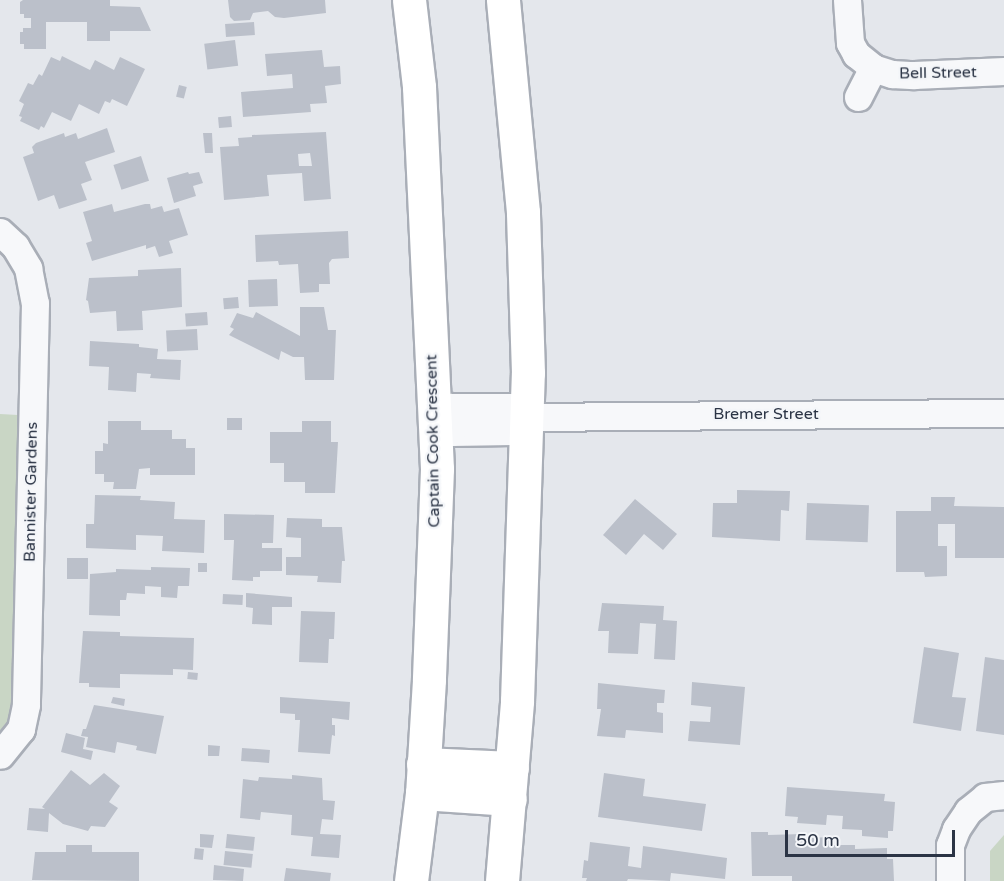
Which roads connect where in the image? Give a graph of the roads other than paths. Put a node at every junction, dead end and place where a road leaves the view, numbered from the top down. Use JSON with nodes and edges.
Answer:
{"nodes":[{"id":1,"x":409,"y":0,"type":"edge"},
{"id":2,"x":503,"y":0,"type":"edge"},
{"id":3,"x":847,"y":0,"type":"edge"},
{"id":4,"x":873,"y":68,"type":"junction"},
{"id":5,"x":1004,"y":71,"type":"edge"},
{"id":6,"x":858,"y":96,"type":"dead end"},
{"id":7,"x":0,"y":232,"type":"edge"},
{"id":8,"x":1004,"y":412,"type":"edge"},
{"id":9,"x":528,"y":417,"type":"junction"},
{"id":10,"x":436,"y":420,"type":"junction"},
{"id":11,"x":0,"y":755,"type":"edge"},
{"id":12,"x":422,"y":778,"type":"junction"},
{"id":13,"x":511,"y":784,"type":"junction"},
{"id":14,"x":1004,"y":795,"type":"edge"},
{"id":15,"x":411,"y":881,"type":"edge"},
{"id":16,"x":502,"y":881,"type":"edge"},
{"id":17,"x":950,"y":881,"type":"edge"}],
"edges":[{"from":1,"to":10,"type":"main road","name":"Captain Cook Crescent"},
{"from":2,"to":9,"type":"main road"},
{"from":3,"to":4,"type":"street"},
{"from":4,"to":5,"type":"street","name":"Bell Street"},
{"from":4,"to":6,"type":"street"},
{"from":7,"to":11,"type":"street","name":"Bannister Gardens"},
{"from":8,"to":9,"type":"street","name":"Bremer Street"},
{"from":9,"to":10,"type":"street","name":"Bremer Street"},
{"from":9,"to":13,"type":"main road"},
{"from":10,"to":12,"type":"main road","name":"Captain Cook Crescent"},
{"from":12,"to":13,"type":"main road"},
{"from":12,"to":15,"type":"main road","name":"Captain Cook Crescent"},
{"from":13,"to":16,"type":"main road"},
{"from":14,"to":17,"type":"street"}]}
